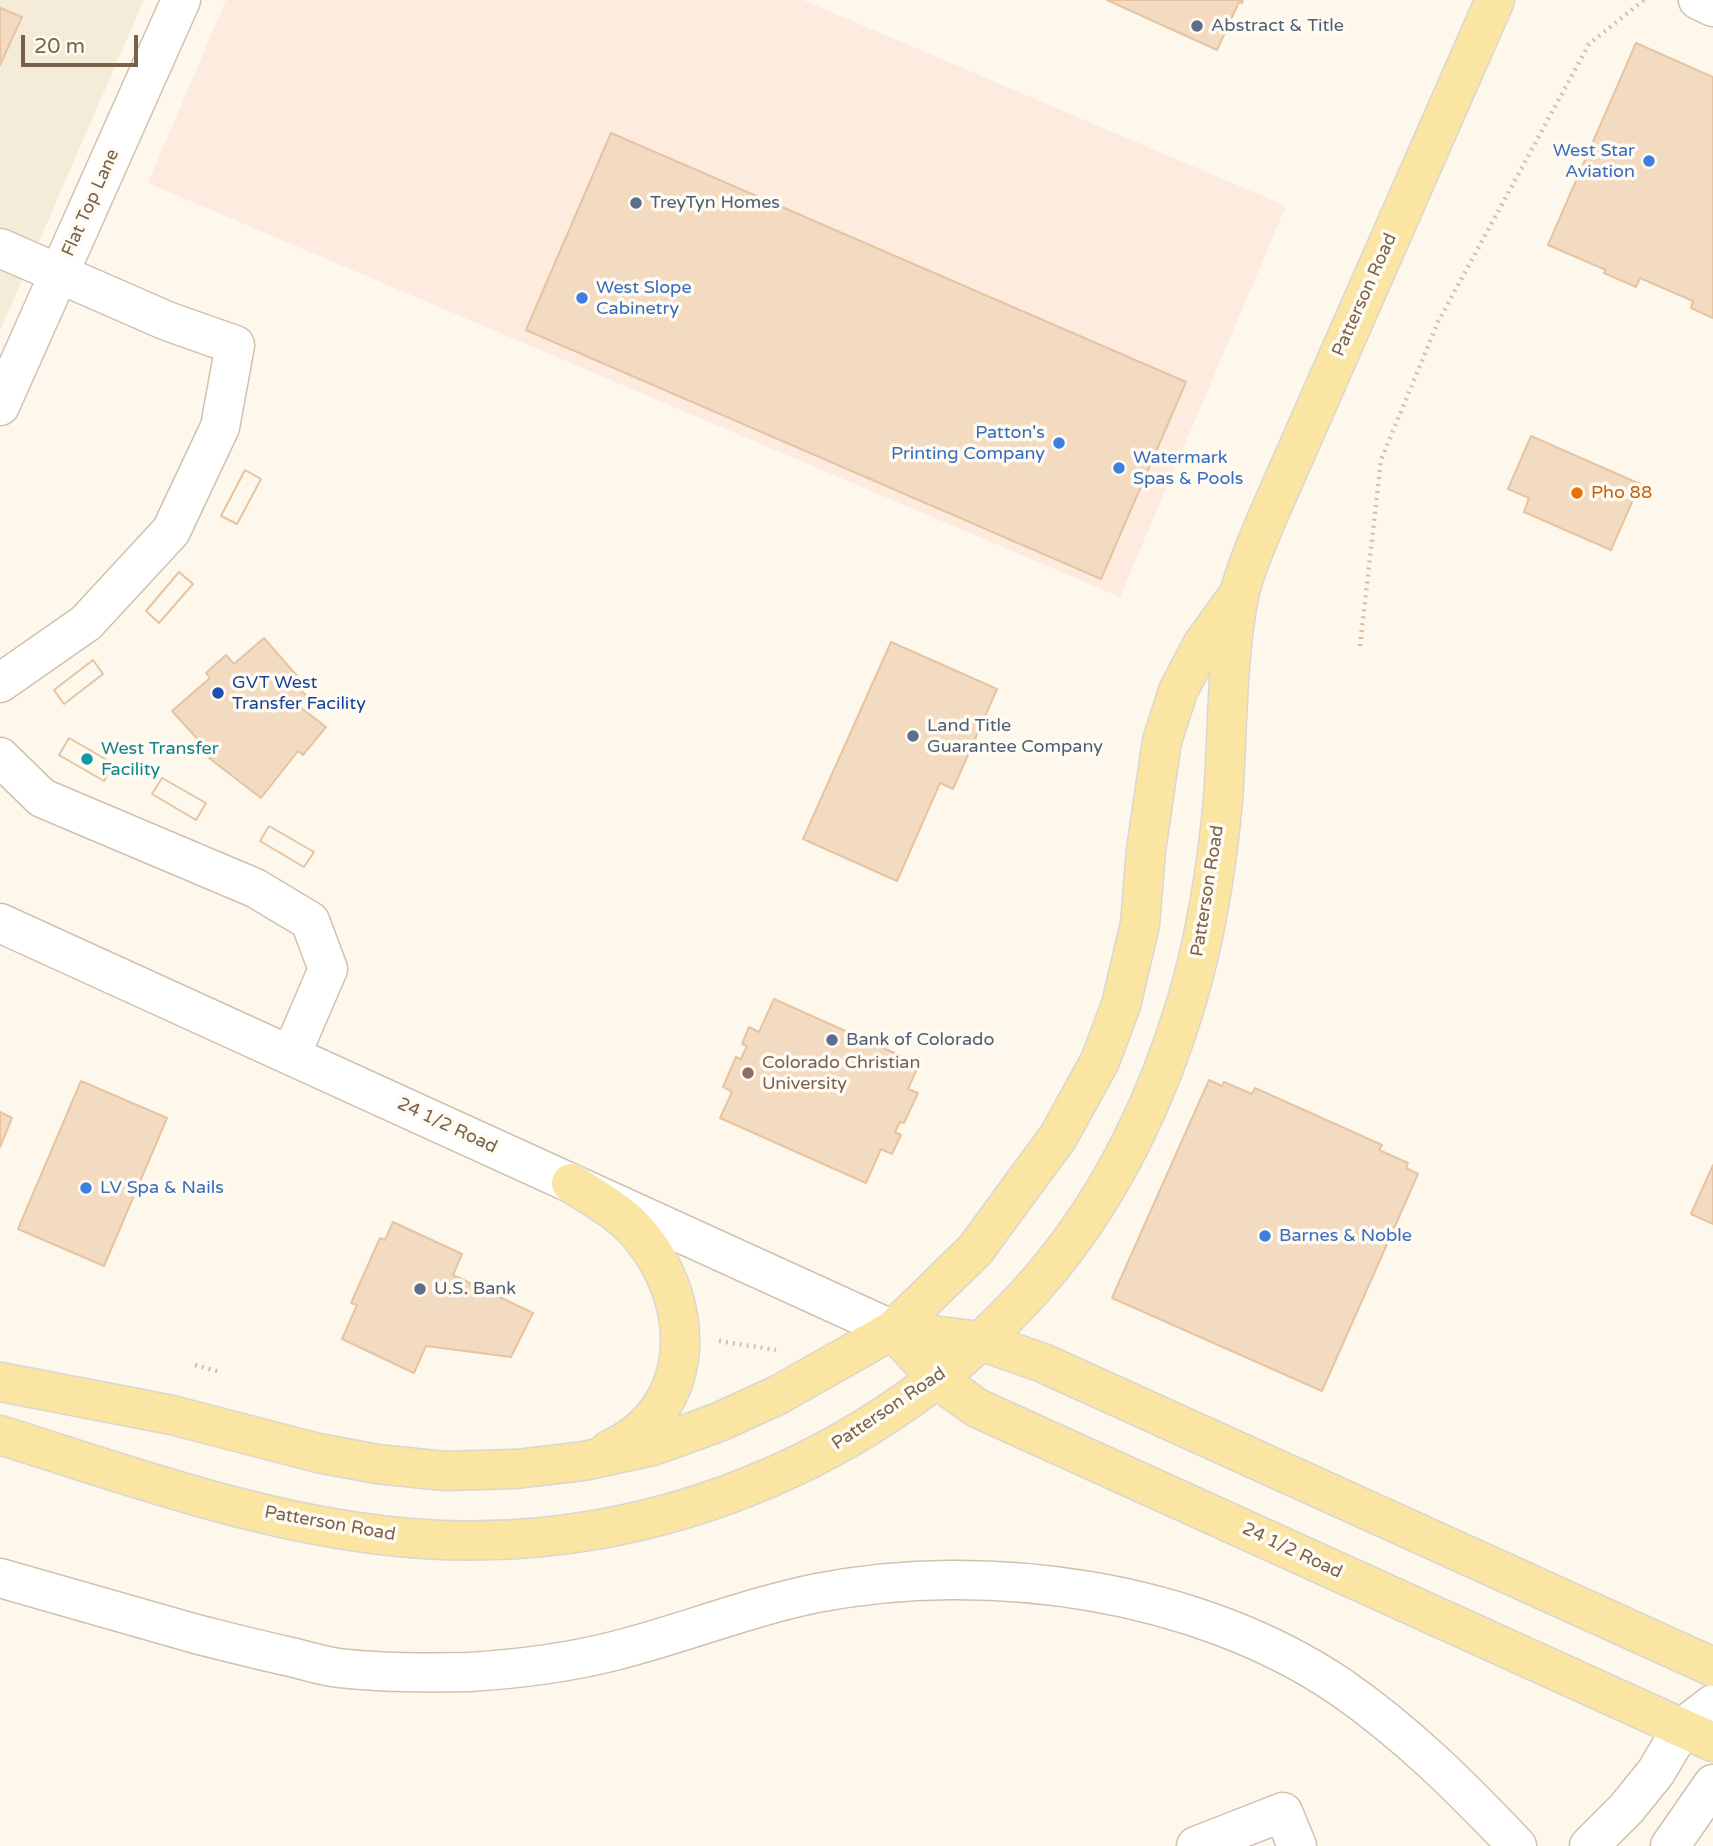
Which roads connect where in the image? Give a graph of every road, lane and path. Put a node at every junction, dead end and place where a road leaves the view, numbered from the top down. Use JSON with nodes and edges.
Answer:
{"nodes":[{"id":1,"x":181,"y":0,"type":"edge"},
{"id":2,"x":1495,"y":0,"type":"edge"},
{"id":3,"x":1644,"y":0,"type":"edge"},
{"id":4,"x":1698,"y":0,"type":"edge"},
{"id":5,"x":1713,"y":7,"type":"edge"},
{"id":6,"x":0,"y":248,"type":"edge"},
{"id":7,"x":59,"y":274,"type":"junction"},
{"id":8,"x":0,"y":406,"type":"edge"},
{"id":9,"x":1239,"y":593,"type":"junction"},
{"id":10,"x":1360,"y":646,"type":"dead end"},
{"id":11,"x":0,"y":682,"type":"edge"},
{"id":12,"x":0,"y":757,"type":"edge"},
{"id":13,"x":0,"y":923,"type":"edge"},
{"id":14,"x":292,"y":1055,"type":"junction"},
{"id":15,"x":571,"y":1183,"type":"junction"},
{"id":16,"x":893,"y":1330,"type":"junction"},
{"id":17,"x":713,"y":1340,"type":"dead end"},
{"id":18,"x":980,"y":1341,"type":"junction"},
{"id":19,"x":784,"y":1352,"type":"dead end"},
{"id":20,"x":195,"y":1365,"type":"dead end"},
{"id":21,"x":220,"y":1372,"type":"dead end"},
{"id":22,"x":938,"y":1380,"type":"junction"},
{"id":23,"x":0,"y":1382,"type":"edge"},
{"id":24,"x":0,"y":1435,"type":"edge"},
{"id":25,"x":584,"y":1461,"type":"junction"},
{"id":26,"x":0,"y":1578,"type":"edge"},
{"id":27,"x":1713,"y":1667,"type":"edge"},
{"id":28,"x":1713,"y":1704,"type":"edge"},
{"id":29,"x":1698,"y":1735,"type":"edge"},
{"id":30,"x":1713,"y":1784,"type":"edge"},
{"id":31,"x":1196,"y":1846,"type":"edge"},
{"id":32,"x":1297,"y":1846,"type":"edge"},
{"id":33,"x":1517,"y":1846,"type":"edge"},
{"id":34,"x":1589,"y":1846,"type":"edge"},
{"id":35,"x":1670,"y":1846,"type":"edge"}],
"edges":[{"from":1,"to":7,"type":"street","name":"Flat Top Lane"},
{"from":2,"to":9,"type":"main road","name":"Patterson Road"},
{"from":3,"to":10,"type":"path"},
{"from":4,"to":5,"type":"street"},
{"from":6,"to":7,"type":"street"},
{"from":7,"to":8,"type":"street","name":"Flat Top Lane"},
{"from":7,"to":11,"type":"street"},
{"from":9,"to":16,"type":"main road","name":"Patterson Road"},
{"from":9,"to":18,"type":"main road","name":"Patterson Road"},
{"from":12,"to":14,"type":"street"},
{"from":13,"to":14,"type":"street","name":"24 1/2 Road"},
{"from":14,"to":15,"type":"street","name":"24 1/2 Road"},
{"from":15,"to":16,"type":"street","name":"24 1/2 Road"},
{"from":15,"to":25,"type":"main road"},
{"from":16,"to":18,"type":"main road","name":"24 1/2 Road"},
{"from":16,"to":22,"type":"main road","name":"24 1/2 Road"},
{"from":16,"to":25,"type":"main road","name":"Patterson Road"},
{"from":17,"to":19,"type":"path"},
{"from":18,"to":22,"type":"main road","name":"Patterson Road"},
{"from":18,"to":27,"type":"main road","name":"24 1/2 Road"},
{"from":20,"to":21,"type":"path"},
{"from":22,"to":24,"type":"main road","name":"Patterson Road"},
{"from":22,"to":29,"type":"main road","name":"24 1/2 Road"},
{"from":23,"to":25,"type":"main road","name":"Patterson Road"},
{"from":26,"to":33,"type":"street"},
{"from":28,"to":29,"type":"street"},
{"from":29,"to":34,"type":"street"},
{"from":30,"to":35,"type":"street"},
{"from":31,"to":32,"type":"street"}]}
